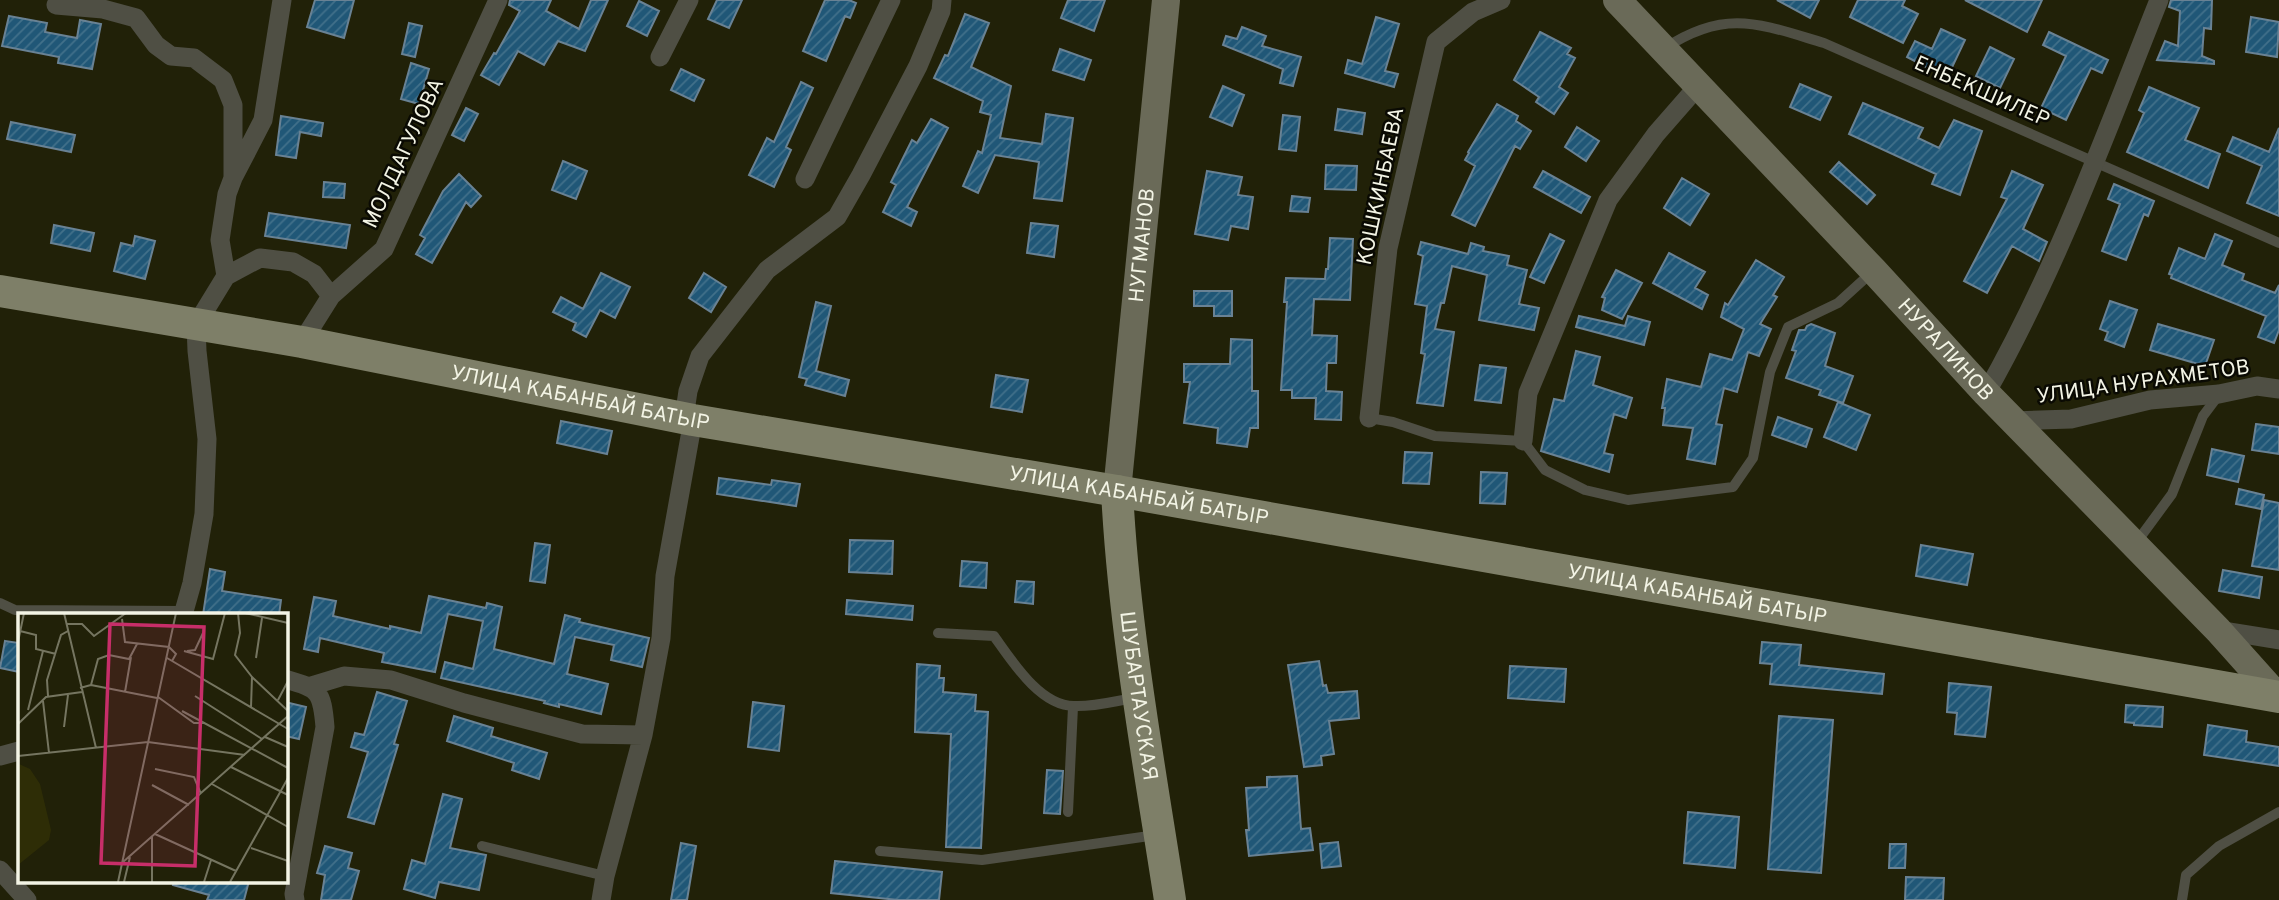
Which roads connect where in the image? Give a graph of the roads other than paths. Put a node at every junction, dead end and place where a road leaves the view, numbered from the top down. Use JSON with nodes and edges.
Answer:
{"nodes":[{"id":1,"x":282,"y":0,"type":"edge"},
{"id":2,"x":498,"y":0,"type":"edge"},
{"id":3,"x":689,"y":0,"type":"edge"},
{"id":4,"x":891,"y":0,"type":"edge"},
{"id":5,"x":942,"y":0,"type":"edge"},
{"id":6,"x":1166,"y":0,"type":"edge"},
{"id":7,"x":1502,"y":0,"type":"edge"},
{"id":8,"x":1617,"y":0,"type":"edge"},
{"id":9,"x":2159,"y":0,"type":"edge"},
{"id":10,"x":56,"y":5,"type":"dead end"},
{"id":11,"x":1664,"y":49,"type":"junction"},
{"id":12,"x":660,"y":57,"type":"dead end"},
{"id":13,"x":1699,"y":86,"type":"junction"},
{"id":14,"x":2095,"y":162,"type":"junction"},
{"id":15,"x":233,"y":178,"type":"junction"},
{"id":16,"x":805,"y":179,"type":"dead end"},
{"id":17,"x":2279,"y":243,"type":"edge"},
{"id":18,"x":1874,"y":271,"type":"junction"},
{"id":19,"x":226,"y":276,"type":"junction"},
{"id":20,"x":0,"y":291,"type":"edge"},
{"id":21,"x":331,"y":296,"type":"junction"},
{"id":22,"x":196,"y":325,"type":"junction"},
{"id":23,"x":302,"y":342,"type":"junction"},
{"id":24,"x":2279,"y":389,"type":"edge"},
{"id":25,"x":1986,"y":393,"type":"junction"},
{"id":26,"x":2219,"y":394,"type":"junction"},
{"id":27,"x":1369,"y":418,"type":"joint"},
{"id":28,"x":689,"y":419,"type":"junction"},
{"id":29,"x":2014,"y":421,"type":"junction"},
{"id":30,"x":1523,"y":441,"type":"junction"},
{"id":31,"x":1117,"y":491,"type":"junction"},
{"id":32,"x":2135,"y":544,"type":"junction"},
{"id":33,"x":0,"y":603,"type":"edge"},
{"id":34,"x":183,"y":613,"type":"edge"},
{"id":35,"x":2218,"y":629,"type":"junction"},
{"id":36,"x":938,"y":633,"type":"dead end"},
{"id":37,"x":2279,"y":640,"type":"edge"},
{"id":38,"x":287,"y":680,"type":"edge"},
{"id":39,"x":311,"y":686,"type":"junction"},
{"id":40,"x":2278,"y":696,"type":"edge"},
{"id":41,"x":1138,"y":698,"type":"junction"},
{"id":42,"x":1073,"y":707,"type":"junction"},
{"id":43,"x":643,"y":735,"type":"junction"},
{"id":44,"x":18,"y":751,"type":"edge"},
{"id":45,"x":0,"y":756,"type":"edge"},
{"id":46,"x":1068,"y":812,"type":"dead end"},
{"id":47,"x":2279,"y":812,"type":"edge"},
{"id":48,"x":1160,"y":834,"type":"junction"},
{"id":49,"x":482,"y":846,"type":"dead end"},
{"id":50,"x":880,"y":851,"type":"dead end"},
{"id":51,"x":0,"y":870,"type":"edge"},
{"id":52,"x":605,"y":876,"type":"junction"},
{"id":53,"x":27,"y":900,"type":"edge"},
{"id":54,"x":295,"y":900,"type":"edge"},
{"id":55,"x":601,"y":900,"type":"edge"},
{"id":56,"x":1170,"y":900,"type":"edge"},
{"id":57,"x":2182,"y":900,"type":"edge"}],
"edges":[{"from":1,"to":15,"type":"street"},
{"from":2,"to":21,"type":"street","name":"МОЛДАГУЛОВА"},
{"from":3,"to":12,"type":"street"},
{"from":4,"to":16,"type":"street"},
{"from":5,"to":28,"type":"street"},
{"from":6,"to":31,"type":"main road","name":"НУГМАНОВ"},
{"from":7,"to":27,"type":"street","name":"КОШКИНБАЕВА"},
{"from":8,"to":11,"type":"main road","name":"НУРАЛИНОВ"},
{"from":9,"to":14,"type":"street"},
{"from":10,"to":15,"type":"street"},
{"from":11,"to":13,"type":"main road","name":"НУРАЛИНОВ"},
{"from":11,"to":14,"type":"lane","name":"ЕНБЕКШИЛЕР"},
{"from":13,"to":18,"type":"main road","name":"НУРАЛИНОВ"},
{"from":13,"to":30,"type":"street"},
{"from":14,"to":17,"type":"lane","name":"ЕНБЕКШИЛЕР"},
{"from":14,"to":25,"type":"street"},
{"from":15,"to":19,"type":"street"},
{"from":18,"to":25,"type":"main road","name":"НУРАЛИНОВ"},
{"from":18,"to":30,"type":"lane"},
{"from":19,"to":21,"type":"street"},
{"from":19,"to":22,"type":"street"},
{"from":20,"to":22,"type":"main road","name":"УЛИЦА КАБАНБАЙ БАТЫР"},
{"from":21,"to":23,"type":"street","name":"МОЛДАГУЛОВА"},
{"from":22,"to":23,"type":"main road","name":"УЛИЦА КАБАНБАЙ БАТЫР"},
{"from":22,"to":34,"type":"street"},
{"from":23,"to":28,"type":"main road","name":"УЛИЦА КАБАНБАЙ БАТЫР"},
{"from":24,"to":26,"type":"street","name":"УЛИЦА НУРАХМЕТОВ"},
{"from":25,"to":29,"type":"main road","name":"НУРАЛИНОВ"},
{"from":26,"to":29,"type":"street","name":"УЛИЦА НУРАХМЕТОВ"},
{"from":26,"to":32,"type":"lane"},
{"from":27,"to":30,"type":"lane"},
{"from":28,"to":31,"type":"main road","name":"УЛИЦА КАБАНБАЙ БАТЫР"},
{"from":28,"to":43,"type":"street"},
{"from":29,"to":32,"type":"main road","name":"НУРАЛИНОВ"},
{"from":31,"to":40,"type":"main road","name":"УЛИЦА КАБАНБАЙ БАТЫР"},
{"from":31,"to":41,"type":"main road","name":"ШУБАРТАУСКАЯ"},
{"from":32,"to":35,"type":"main road","name":"НУРАЛИНОВ"},
{"from":33,"to":34,"type":"lane"},
{"from":35,"to":37,"type":"street"},
{"from":35,"to":40,"type":"main road","name":"НУРАЛИНОВ"},
{"from":36,"to":42,"type":"lane"},
{"from":38,"to":39,"type":"street"},
{"from":39,"to":43,"type":"street"},
{"from":39,"to":54,"type":"street"},
{"from":41,"to":42,"type":"lane"},
{"from":41,"to":48,"type":"main road","name":"ШУБАРТАУСКАЯ"},
{"from":42,"to":46,"type":"lane"},
{"from":43,"to":52,"type":"street"},
{"from":44,"to":45,"type":"street"},
{"from":47,"to":57,"type":"lane"},
{"from":48,"to":50,"type":"lane"},
{"from":48,"to":56,"type":"main road","name":"ШУБАРТАУСКАЯ"},
{"from":49,"to":52,"type":"lane"},
{"from":51,"to":53,"type":"street"},
{"from":52,"to":55,"type":"street"}]}
